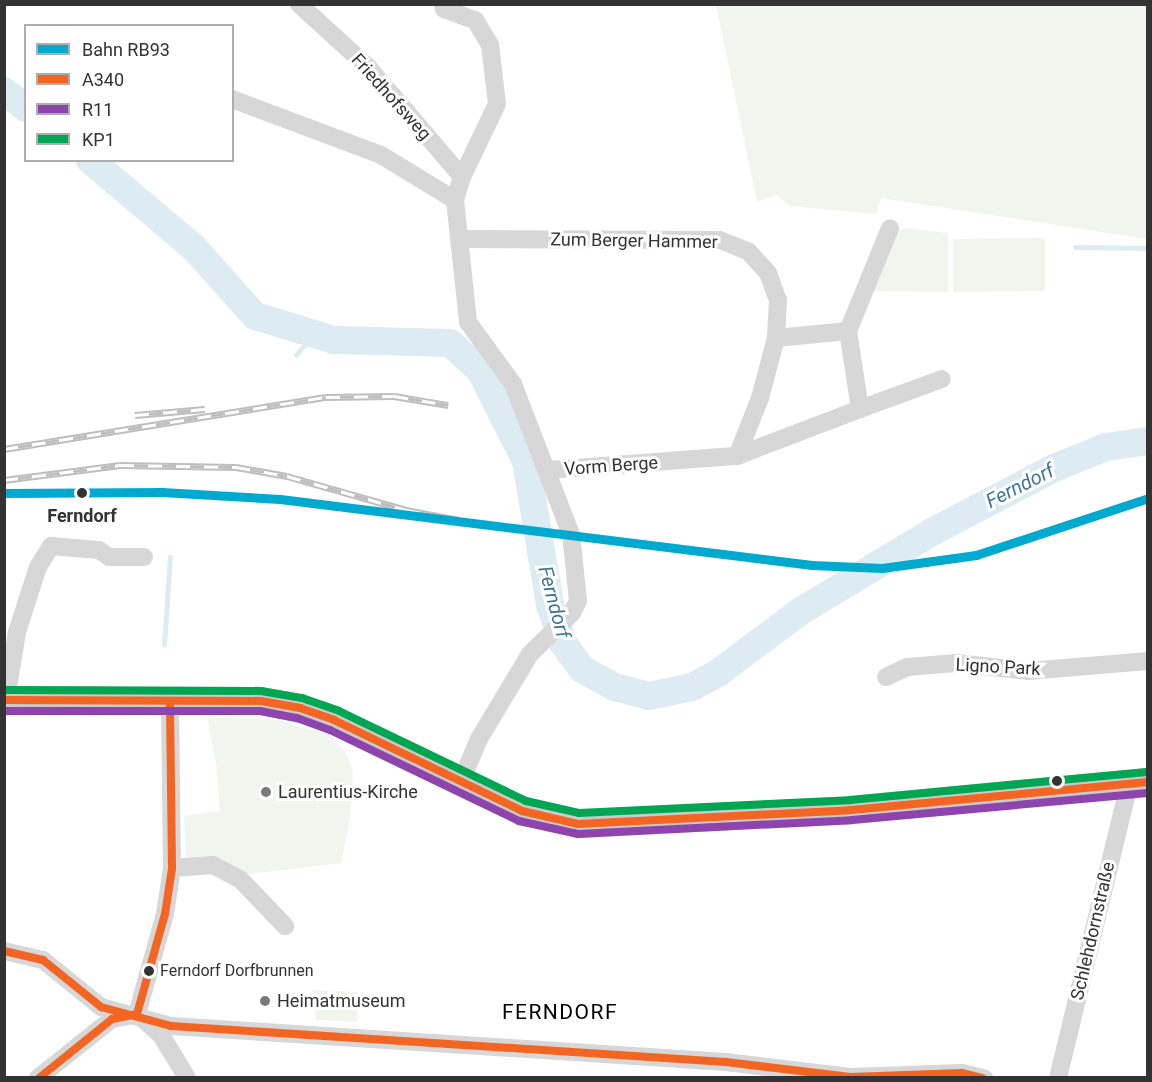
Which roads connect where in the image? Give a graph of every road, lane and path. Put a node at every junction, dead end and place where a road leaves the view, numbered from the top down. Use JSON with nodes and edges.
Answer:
{"nodes":[{"id":1,"x":299,"y":4,"type":"edge"},
{"id":2,"x":443,"y":4,"type":"edge"},
{"id":3,"x":234,"y":100,"type":"edge"},
{"id":4,"x":462,"y":177,"type":"junction"},
{"id":5,"x":455,"y":200,"type":"junction"},
{"id":6,"x":890,"y":228,"type":"dead end"},
{"id":7,"x":459,"y":239,"type":"junction"},
{"id":8,"x":848,"y":331,"type":"junction"},
{"id":9,"x":776,"y":338,"type":"junction"},
{"id":10,"x":942,"y":379,"type":"dead end"},
{"id":11,"x":860,"y":409,"type":"junction"},
{"id":12,"x":737,"y":456,"type":"junction"},
{"id":13,"x":549,"y":470,"type":"junction"},
{"id":14,"x":144,"y":557,"type":"dead end"},
{"id":15,"x":1148,"y":661,"type":"edge"},
{"id":16,"x":886,"y":677,"type":"dead end"},
{"id":17,"x":5,"y":700,"type":"edge"},
{"id":18,"x":170,"y":700,"type":"junction"},
{"id":19,"x":461,"y":781,"type":"junction"},
{"id":20,"x":1138,"y":783,"type":"edge"},
{"id":21,"x":172,"y":868,"type":"junction"},
{"id":22,"x":285,"y":926,"type":"dead end"},
{"id":23,"x":4,"y":951,"type":"edge"},
{"id":24,"x":137,"y":1014,"type":"junction"},
{"id":25,"x":808,"y":1075,"type":"edge"},
{"id":26,"x":38,"y":1077,"type":"edge"},
{"id":27,"x":187,"y":1077,"type":"edge"},
{"id":28,"x":984,"y":1077,"type":"edge"},
{"id":29,"x":1058,"y":1077,"type":"edge"}],
"edges":[{"from":1,"to":4,"type":"street","name":"Friedhofsweg"},
{"from":2,"to":4,"type":"street"},
{"from":3,"to":5,"type":"street"},
{"from":4,"to":5,"type":"street"},
{"from":5,"to":7,"type":"street"},
{"from":6,"to":8,"type":"street"},
{"from":7,"to":9,"type":"street","name":"Zum Berger Hammer"},
{"from":7,"to":13,"type":"street"},
{"from":8,"to":9,"type":"street"},
{"from":8,"to":11,"type":"street"},
{"from":9,"to":12,"type":"street"},
{"from":10,"to":11,"type":"street","name":"Vorm Berge"},
{"from":11,"to":12,"type":"street","name":"Vorm Berge"},
{"from":12,"to":13,"type":"street","name":"Vorm Berge"},
{"from":13,"to":19,"type":"street","name":"Vorm Berge"},
{"from":14,"to":17,"type":"street"},
{"from":15,"to":16,"type":"street","name":"Ligno Park"},
{"from":17,"to":18,"type":"main road"},
{"from":18,"to":19,"type":"main road"},
{"from":18,"to":21,"type":"street"},
{"from":19,"to":20,"type":"main road"},
{"from":20,"to":29,"type":"street","name":"Schlehdornstraße"},
{"from":21,"to":22,"type":"street"},
{"from":21,"to":24,"type":"street"},
{"from":23,"to":24,"type":"street"},
{"from":24,"to":25,"type":"street"},
{"from":24,"to":26,"type":"street"},
{"from":24,"to":27,"type":"street"},
{"from":25,"to":28,"type":"street"}]}
